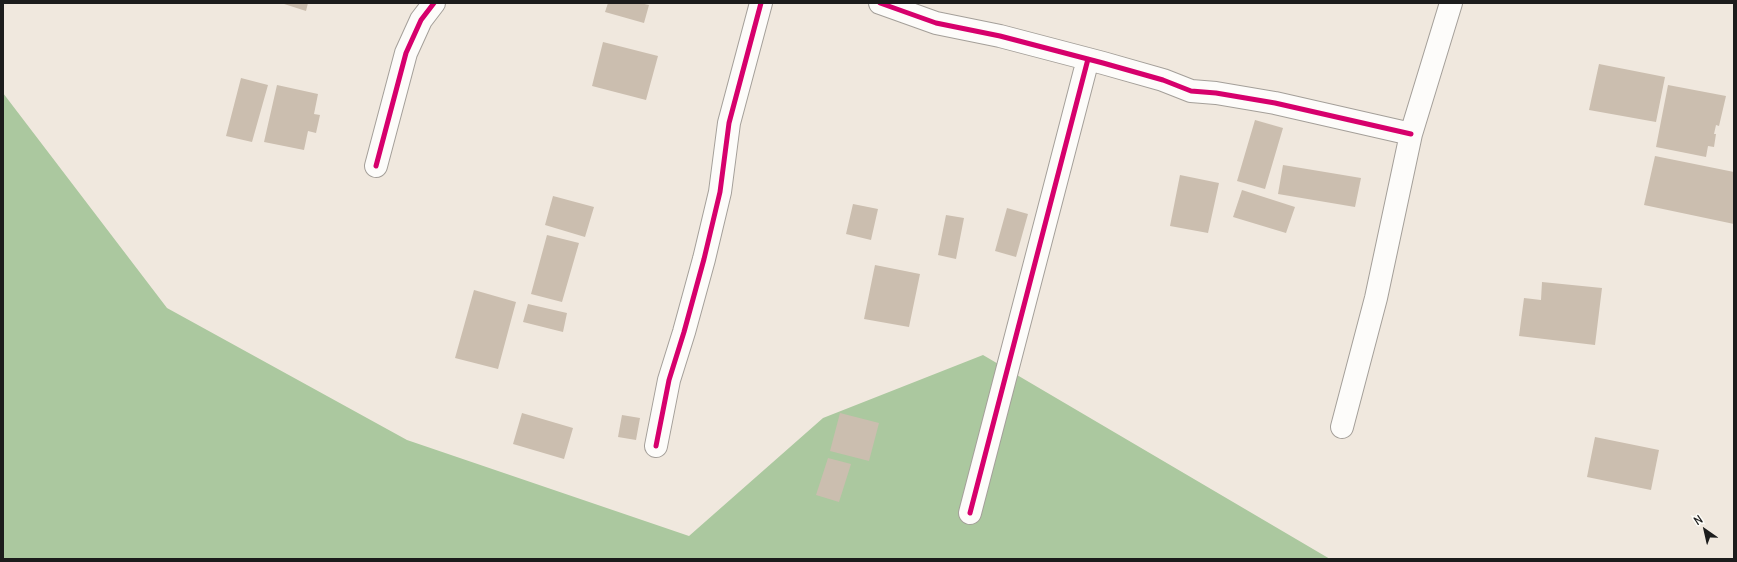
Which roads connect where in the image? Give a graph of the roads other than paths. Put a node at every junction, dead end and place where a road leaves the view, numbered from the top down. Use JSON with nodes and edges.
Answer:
{"nodes":[{"id":1,"x":434,"y":3,"type":"edge"},
{"id":2,"x":761,"y":3,"type":"edge"},
{"id":3,"x":880,"y":3,"type":"edge"},
{"id":4,"x":1452,"y":3,"type":"edge"},
{"id":5,"x":1088,"y":59,"type":"junction"},
{"id":6,"x":1411,"y":134,"type":"junction"},
{"id":7,"x":376,"y":166,"type":"dead end"},
{"id":8,"x":1342,"y":427,"type":"dead end"},
{"id":9,"x":656,"y":446,"type":"dead end"},
{"id":10,"x":970,"y":513,"type":"dead end"}],
"edges":[{"from":1,"to":7,"type":"street"},
{"from":2,"to":9,"type":"street"},
{"from":3,"to":5,"type":"street"},
{"from":4,"to":6,"type":"street"},
{"from":5,"to":6,"type":"street"},
{"from":5,"to":10,"type":"street"},
{"from":6,"to":8,"type":"street"}]}
